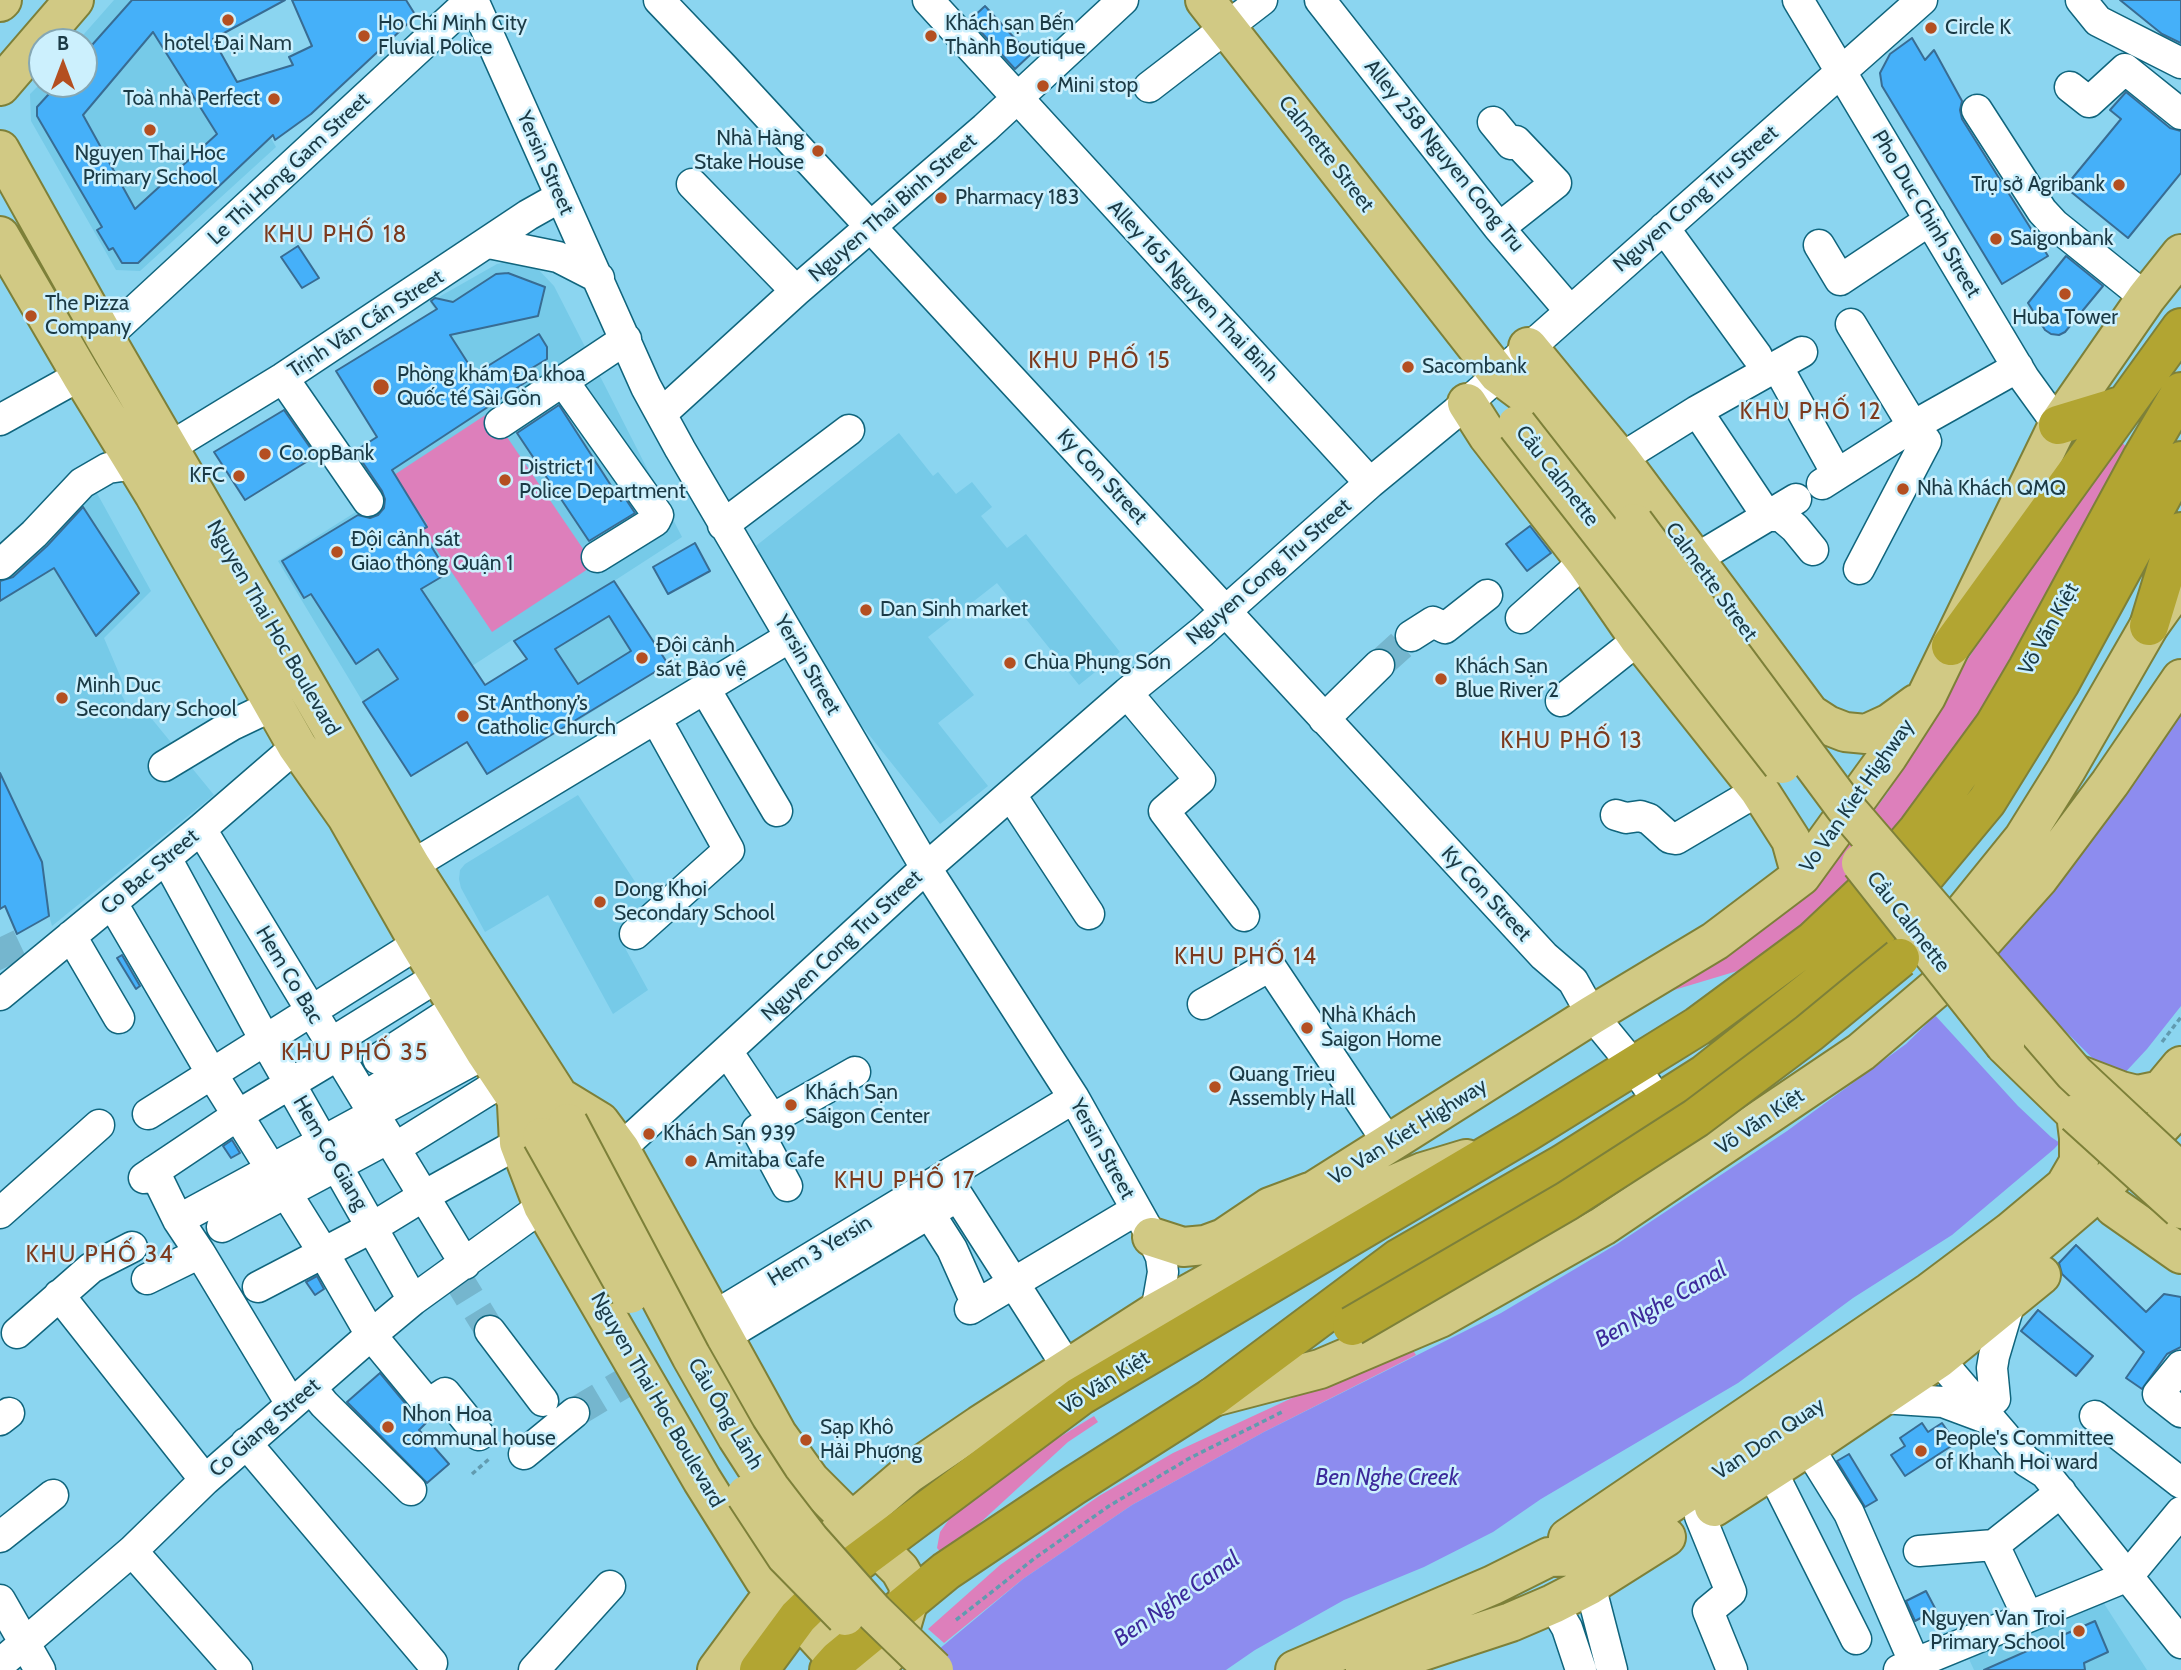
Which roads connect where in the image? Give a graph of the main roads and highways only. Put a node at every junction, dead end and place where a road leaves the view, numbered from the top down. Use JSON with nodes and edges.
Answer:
{"nodes":[{"id":1,"x":61,"y":1,"type":"edge"},
{"id":2,"x":1216,"y":14,"type":"edge"},
{"id":3,"x":0,"y":46,"type":"edge"},
{"id":4,"x":0,"y":86,"type":"edge"},
{"id":5,"x":0,"y":150,"type":"edge"},
{"id":6,"x":0,"y":236,"type":"edge"},
{"id":7,"x":2181,"y":254,"type":"edge"},
{"id":8,"x":2181,"y":328,"type":"edge"},
{"id":9,"x":1528,"y":347,"type":"road end"},
{"id":10,"x":1498,"y":374,"type":"joint"},
{"id":11,"x":2181,"y":392,"type":"edge"},
{"id":12,"x":1467,"y":402,"type":"road end"},
{"id":13,"x":2124,"y":405,"type":"junction"},
{"id":14,"x":2058,"y":425,"type":"junction"},
{"id":15,"x":170,"y":447,"type":"junction"},
{"id":16,"x":2181,"y":461,"type":"edge"},
{"id":17,"x":136,"y":464,"type":"junction"},
{"id":18,"x":2181,"y":493,"type":"edge"},
{"id":19,"x":2181,"y":532,"type":"edge"},
{"id":20,"x":2181,"y":555,"type":"edge"},
{"id":21,"x":2181,"y":581,"type":"edge"},
{"id":22,"x":2149,"y":626,"type":"junction"},
{"id":23,"x":1951,"y":646,"type":"junction"},
{"id":24,"x":2181,"y":679,"type":"edge"},
{"id":25,"x":1926,"y":697,"type":"junction"},
{"id":26,"x":1799,"y":701,"type":"junction"},
{"id":27,"x":1730,"y":755,"type":"junction"},
{"id":28,"x":1801,"y":876,"type":"junction"},
{"id":29,"x":1943,"y":942,"type":"junction"},
{"id":30,"x":2169,"y":1058,"type":"edge"},
{"id":31,"x":2074,"y":1073,"type":"junction"},
{"id":32,"x":1660,"y":1104,"type":"junction"},
{"id":33,"x":2181,"y":1105,"type":"edge"},
{"id":34,"x":2076,"y":1114,"type":"junction"},
{"id":35,"x":547,"y":1125,"type":"junction"},
{"id":36,"x":2181,"y":1139,"type":"edge"},
{"id":37,"x":1494,"y":1151,"type":"junction"},
{"id":38,"x":2181,"y":1173,"type":"edge"},
{"id":39,"x":1315,"y":1190,"type":"junction"},
{"id":40,"x":2114,"y":1207,"type":"junction"},
{"id":41,"x":2181,"y":1209,"type":"edge"},
{"id":42,"x":1144,"y":1223,"type":"road end"},
{"id":43,"x":1271,"y":1248,"type":"junction"},
{"id":44,"x":2181,"y":1254,"type":"edge"},
{"id":45,"x":1936,"y":1342,"type":"junction"},
{"id":46,"x":1213,"y":1397,"type":"junction"},
{"id":47,"x":776,"y":1434,"type":"junction"},
{"id":48,"x":908,"y":1474,"type":"junction"},
{"id":49,"x":702,"y":1480,"type":"junction"},
{"id":50,"x":810,"y":1480,"type":"junction"},
{"id":51,"x":878,"y":1532,"type":"junction"},
{"id":52,"x":750,"y":1557,"type":"junction"},
{"id":53,"x":1549,"y":1557,"type":"junction"},
{"id":54,"x":946,"y":1571,"type":"junction"},
{"id":55,"x":908,"y":1602,"type":"junction"},
{"id":56,"x":787,"y":1603,"type":"junction"},
{"id":57,"x":746,"y":1632,"type":"junction"},
{"id":58,"x":838,"y":1667,"type":"edge"},
{"id":59,"x":1368,"y":1669,"type":"edge"},
{"id":60,"x":717,"y":1670,"type":"edge"},
{"id":61,"x":759,"y":1670,"type":"edge"},
{"id":62,"x":874,"y":1670,"type":"edge"},
{"id":63,"x":898,"y":1670,"type":"edge"},
{"id":64,"x":934,"y":1670,"type":"edge"},
{"id":65,"x":1295,"y":1670,"type":"edge"}],
"edges":[{"from":1,"to":3,"type":"main road"},
{"from":1,"to":4,"type":"main road"},
{"from":2,"to":10,"type":"main road","name":"Calmette Street"},
{"from":5,"to":15,"type":"main road","name":"Nguyen Thai Hoc Boulevard"},
{"from":6,"to":17,"type":"main road","name":"Nguyen Thai Hoc Boulevard"},
{"from":7,"to":14,"type":"main road","name":"Vo Van Kiet Highway"},
{"from":8,"to":13,"type":"highway"},
{"from":9,"to":26,"type":"main road","name":"Calmette Street"},
{"from":10,"to":29,"type":"main road","name":"Cầu Calmette","bridge":true},
{"from":11,"to":37,"type":"highway","name":"Võ Văn Kiệt"},
{"from":12,"to":27,"type":"main road"},
{"from":13,"to":14,"type":"highway"},
{"from":13,"to":23,"type":"highway"},
{"from":14,"to":23,"type":"main road","name":"Vo Van Kiet Highway"},
{"from":15,"to":17,"type":"main road"},
{"from":15,"to":35,"type":"main road","name":"Nguyen Thai Hoc Boulevard"},
{"from":16,"to":32,"type":"highway","name":"Võ Văn Kiệt"},
{"from":17,"to":35,"type":"main road","name":"Nguyen Thai Hoc Boulevard"},
{"from":18,"to":32,"type":"highway","name":"Võ Văn Kiệt"},
{"from":19,"to":22,"type":"highway"},
{"from":20,"to":22,"type":"highway"},
{"from":21,"to":22,"type":"main road"},
{"from":22,"to":29,"type":"main road"},
{"from":23,"to":25,"type":"main road","name":"Vo Van Kiet Highway"},
{"from":24,"to":46,"type":"main road","name":"Võ Văn Kiệt"},
{"from":25,"to":26,"type":"main road","name":"Calmette Street"},
{"from":25,"to":28,"type":"main road","name":"Vo Van Kiet Highway"},
{"from":26,"to":27,"type":"main road"},
{"from":27,"to":28,"type":"main road"},
{"from":28,"to":39,"type":"main road","name":"Vo Van Kiet Highway"},
{"from":29,"to":31,"type":"main road","name":"Cầu Calmette","bridge":true},
{"from":29,"to":34,"type":"main road","name":"Cầu Calmette","bridge":true},
{"from":29,"to":46,"type":"highway","bridge":true},
{"from":30,"to":31,"type":"main road"},
{"from":31,"to":38,"type":"main road","name":"Cầu Calmette","bridge":true},
{"from":32,"to":46,"type":"highway","name":"Võ Văn Kiệt"},
{"from":33,"to":45,"type":"main road","name":"Van Don Quay"},
{"from":34,"to":41,"type":"main road","name":"Cầu Calmette","bridge":true},
{"from":34,"to":53,"type":"main road"},
{"from":35,"to":47,"type":"main road","name":"Nguyen Thai Hoc Boulevard"},
{"from":35,"to":49,"type":"main road","name":"Nguyen Thai Hoc Boulevard"},
{"from":35,"to":63,"type":"main road","name":"Cầu Ông Lãnh","bridge":true},
{"from":35,"to":64,"type":"main road","name":"Cầu Ông Lãnh","bridge":true},
{"from":36,"to":40,"type":"main road","name":"Van Don Quay"},
{"from":37,"to":43,"type":"main road","name":"Võ Văn Kiệt"},
{"from":37,"to":51,"type":"highway","name":"Võ Văn Kiệt"},
{"from":39,"to":42,"type":"main road"},
{"from":39,"to":43,"type":"main road","name":"Võ Văn Kiệt"},
{"from":40,"to":44,"type":"main road"},
{"from":40,"to":45,"type":"main road","name":"Van Don Quay"},
{"from":43,"to":48,"type":"main road","name":"Võ Văn Kiệt"},
{"from":45,"to":53,"type":"main road","name":"Van Don Quay"},
{"from":45,"to":59,"type":"main road","name":"Van Don Quay"},
{"from":46,"to":54,"type":"highway","name":"Võ Văn Kiệt"},
{"from":47,"to":49,"type":"main road"},
{"from":47,"to":50,"type":"main road","name":"Nguyen Thai Hoc Boulevard"},
{"from":48,"to":50,"type":"main road"},
{"from":48,"to":51,"type":"main road","name":"Võ Văn Kiệt"},
{"from":49,"to":52,"type":"main road","name":"Nguyen Thai Hoc Boulevard"},
{"from":50,"to":51,"type":"main road","name":"Nguyen Thai Hoc Boulevard"},
{"from":51,"to":54,"type":"highway"},
{"from":51,"to":55,"type":"main road","name":"Nguyen Thai Hoc Boulevard"},
{"from":51,"to":56,"type":"highway","name":"Võ Văn Kiệt"},
{"from":52,"to":56,"type":"main road","name":"Nguyen Thai Hoc Boulevard"},
{"from":52,"to":57,"type":"main road"},
{"from":53,"to":65,"type":"main road","name":"Van Don Quay"},
{"from":54,"to":55,"type":"highway","name":"Võ Văn Kiệt"},
{"from":55,"to":58,"type":"highway","name":"Võ Văn Kiệt"},
{"from":55,"to":62,"type":"main road"},
{"from":56,"to":57,"type":"main road","name":"Võ Văn Kiệt"},
{"from":56,"to":58,"type":"main road","name":"Nguyen Thai Hoc Boulevard"},
{"from":56,"to":61,"type":"highway","name":"Võ Văn Kiệt"},
{"from":57,"to":60,"type":"main road","name":"Võ Văn Kiệt"}]}
